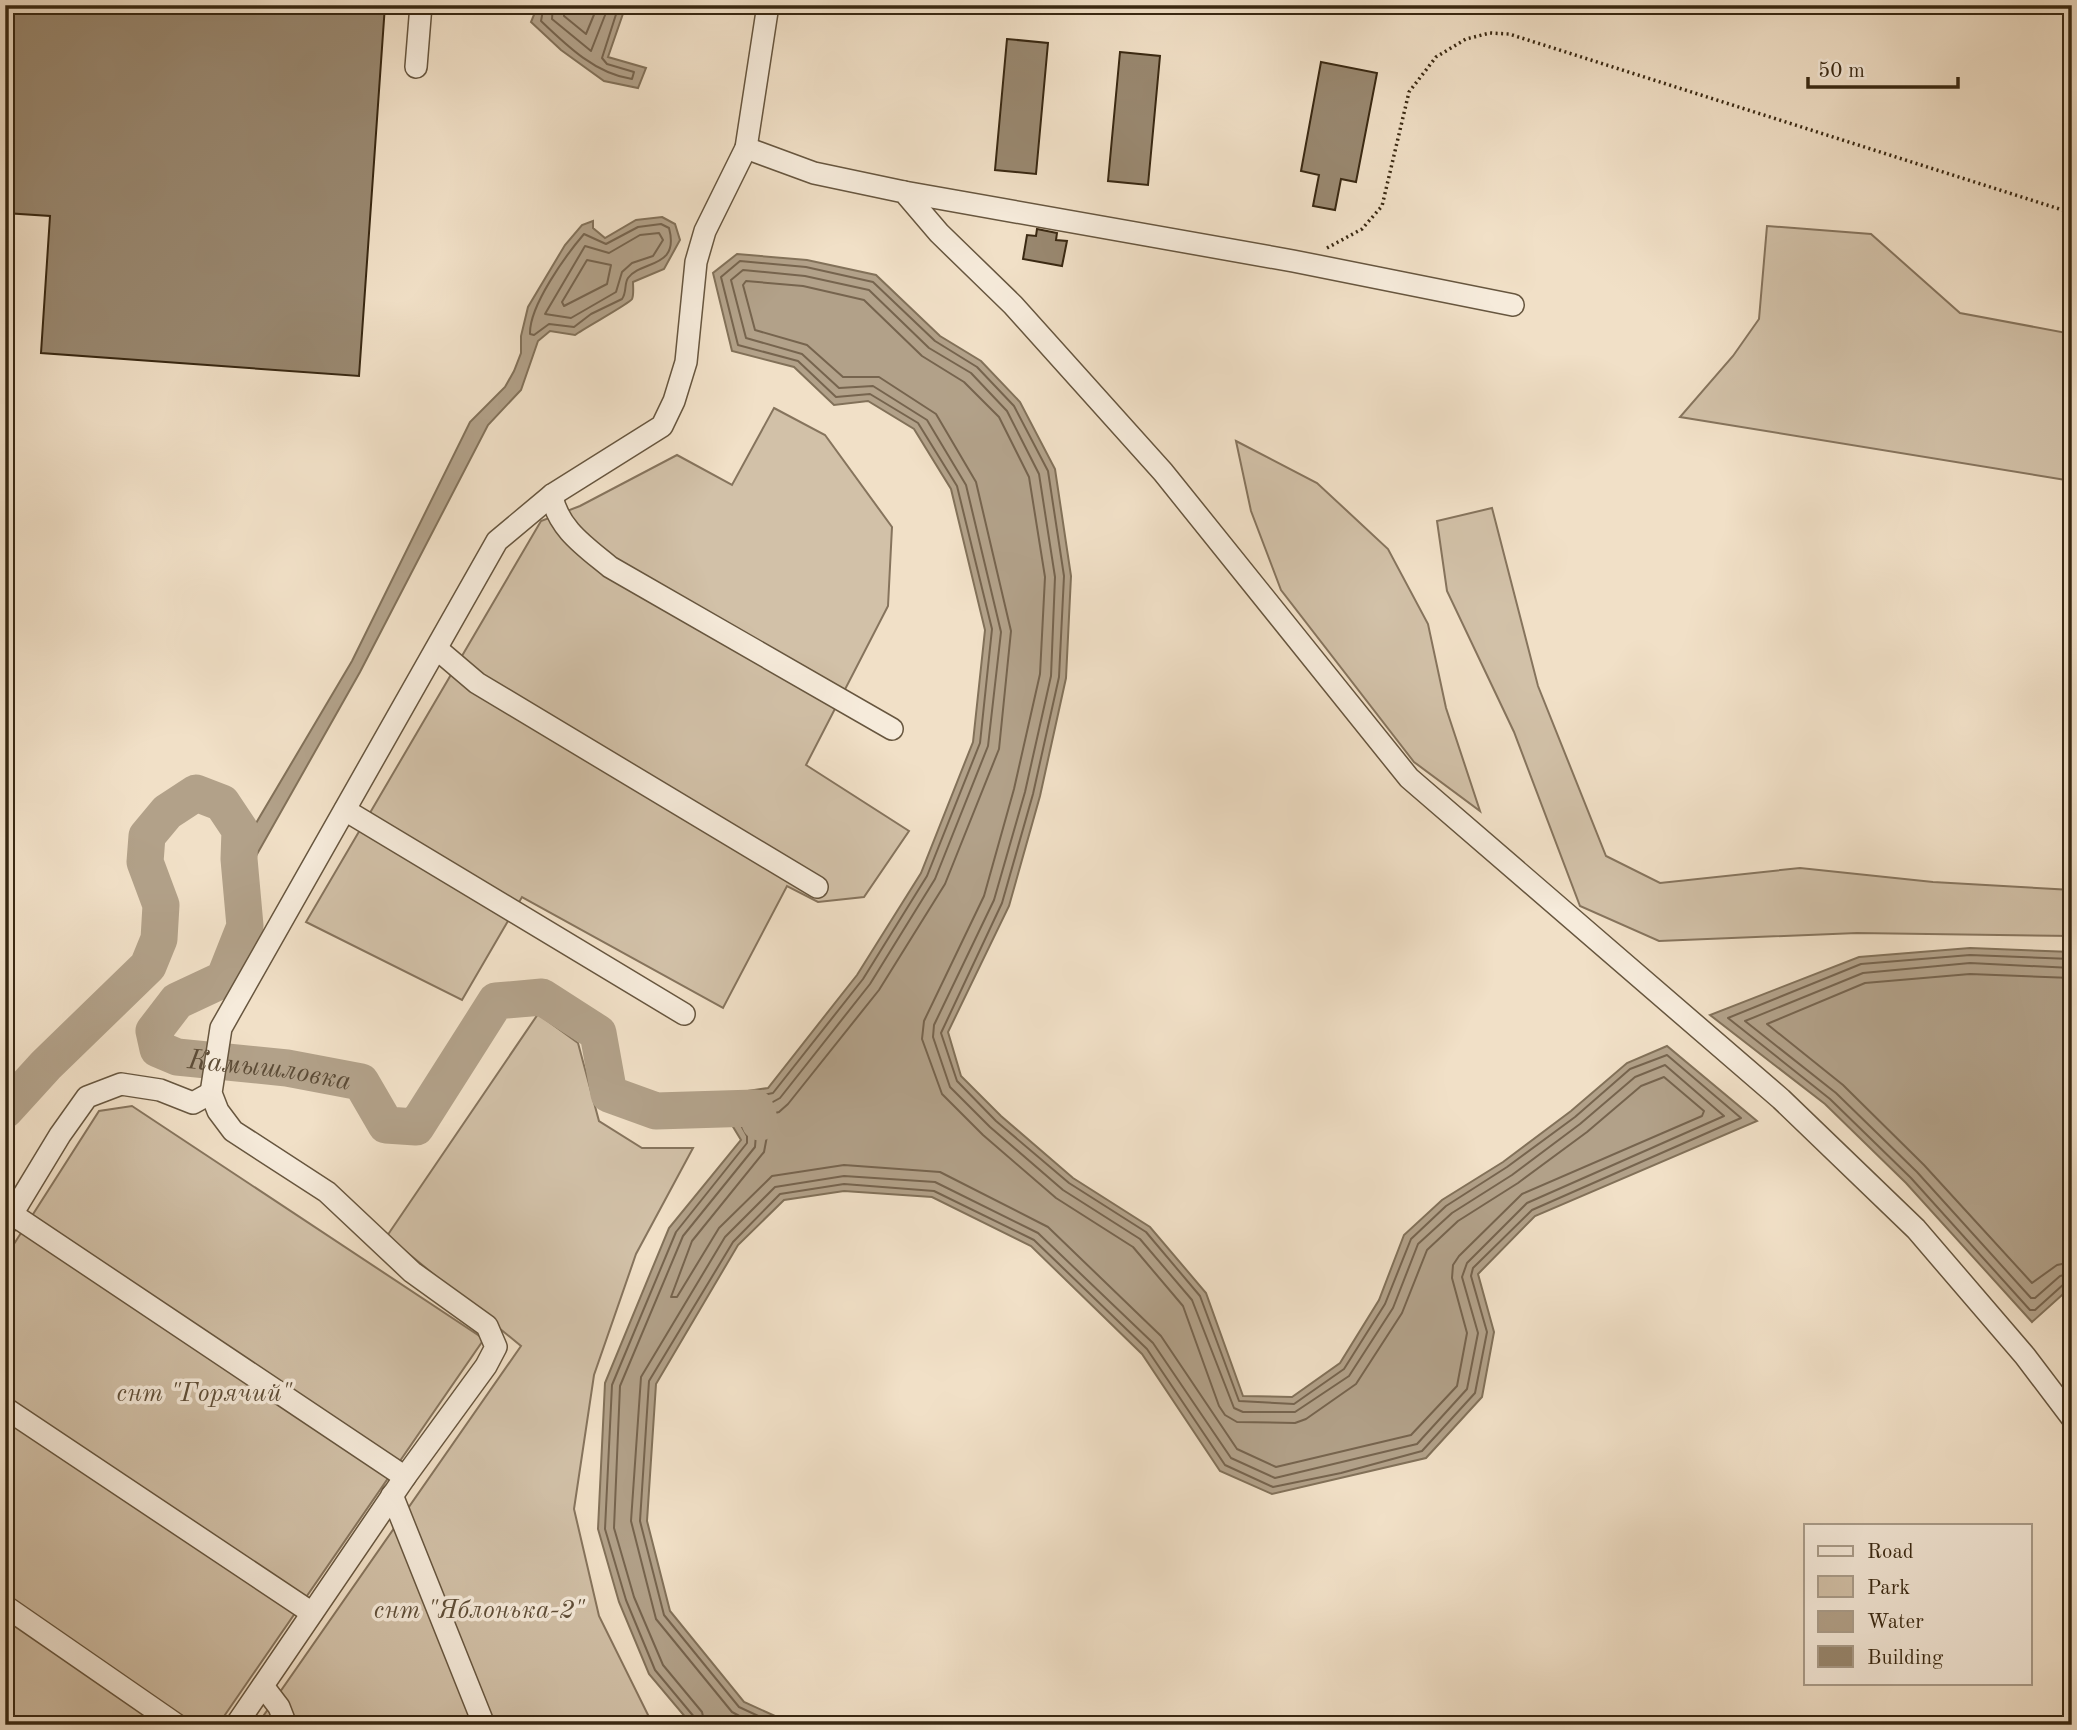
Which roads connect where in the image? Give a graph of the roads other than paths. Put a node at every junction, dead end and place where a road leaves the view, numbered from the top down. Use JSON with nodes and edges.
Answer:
{"nodes":[{"id":1,"x":421,"y":5,"type":"edge"},
{"id":2,"x":768,"y":5,"type":"edge"},
{"id":3,"x":416,"y":67,"type":"dead end"},
{"id":4,"x":746,"y":148,"type":"junction"},
{"id":5,"x":904,"y":192,"type":"junction"},
{"id":6,"x":1513,"y":305,"type":"dead end"},
{"id":7,"x":552,"y":495,"type":"junction"},
{"id":8,"x":437,"y":649,"type":"junction"},
{"id":9,"x":892,"y":729,"type":"dead end"},
{"id":10,"x":345,"y":810,"type":"junction"},
{"id":11,"x":817,"y":887,"type":"dead end"},
{"id":12,"x":684,"y":1014,"type":"dead end"},
{"id":13,"x":211,"y":1093,"type":"junction"},
{"id":14,"x":9,"y":1220,"type":"edge"},
{"id":15,"x":5,"y":1408,"type":"edge"},
{"id":16,"x":2072,"y":1418,"type":"edge"},
{"id":17,"x":405,"y":1477,"type":"junction"},
{"id":18,"x":392,"y":1495,"type":"junction"},
{"id":19,"x":5,"y":1606,"type":"edge"},
{"id":20,"x":312,"y":1614,"type":"junction"},
{"id":21,"x":263,"y":1686,"type":"junction"},
{"id":22,"x":177,"y":1725,"type":"edge"},
{"id":23,"x":236,"y":1725,"type":"edge"},
{"id":24,"x":286,"y":1725,"type":"edge"},
{"id":25,"x":484,"y":1725,"type":"edge"}],
"edges":[{"from":1,"to":3,"type":"street"},
{"from":2,"to":4,"type":"street"},
{"from":4,"to":5,"type":"street"},
{"from":4,"to":7,"type":"street"},
{"from":5,"to":6,"type":"street"},
{"from":5,"to":16,"type":"street"},
{"from":7,"to":8,"type":"street"},
{"from":7,"to":9,"type":"street"},
{"from":8,"to":10,"type":"street"},
{"from":8,"to":11,"type":"street"},
{"from":10,"to":12,"type":"street"},
{"from":10,"to":13,"type":"street"},
{"from":13,"to":14,"type":"street"},
{"from":13,"to":17,"type":"street"},
{"from":14,"to":17,"type":"street"},
{"from":15,"to":20,"type":"street"},
{"from":17,"to":18,"type":"street"},
{"from":18,"to":20,"type":"street"},
{"from":18,"to":25,"type":"street"},
{"from":19,"to":22,"type":"street"},
{"from":20,"to":21,"type":"street"},
{"from":21,"to":23,"type":"street"},
{"from":21,"to":24,"type":"street"}]}
